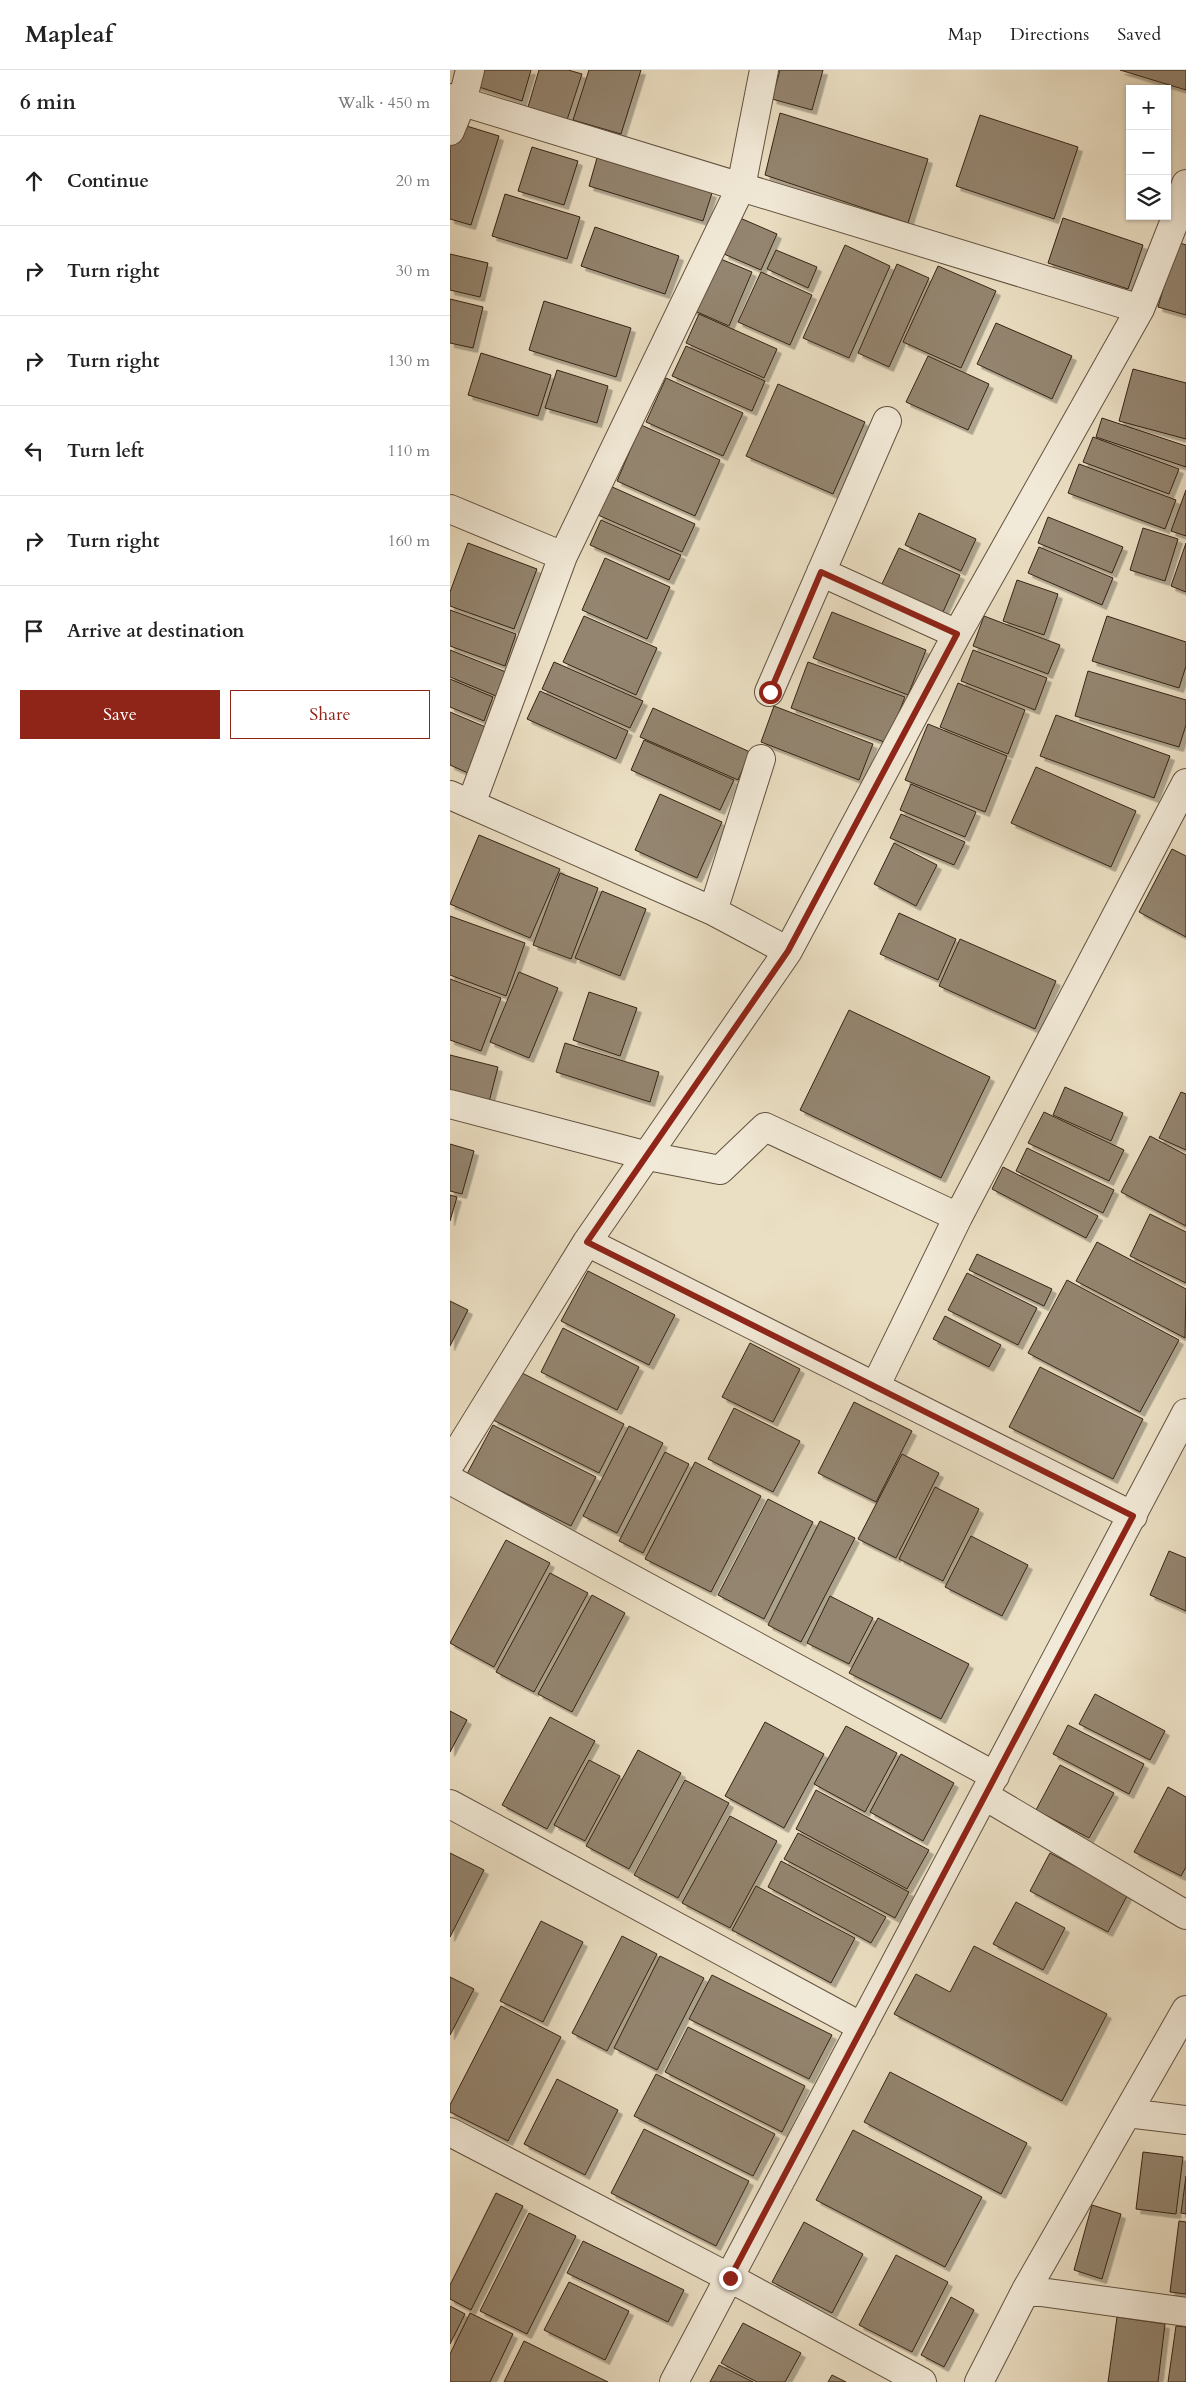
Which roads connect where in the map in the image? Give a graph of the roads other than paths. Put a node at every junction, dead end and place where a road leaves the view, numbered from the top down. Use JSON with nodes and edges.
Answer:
{"nodes":[{"id":1,"x":470,"y":70,"type":"edge"},
{"id":2,"x":764,"y":70,"type":"edge"},
{"id":3,"x":456,"y":100,"type":"edge"},
{"id":4,"x":450,"y":131,"type":"edge"},
{"id":5,"x":1186,"y":184,"type":"edge"},
{"id":6,"x":741,"y":187,"type":"junction"},
{"id":7,"x":1179,"y":227,"type":"edge"},
{"id":8,"x":1140,"y":309,"type":"junction"},
{"id":9,"x":887,"y":421,"type":"dead end"},
{"id":10,"x":450,"y":508,"type":"edge"},
{"id":11,"x":563,"y":556,"type":"junction"},
{"id":12,"x":821,"y":572,"type":"junction"},
{"id":13,"x":957,"y":634,"type":"junction"},
{"id":14,"x":770,"y":692,"type":"dead end"},
{"id":15,"x":761,"y":759,"type":"dead end"},
{"id":16,"x":1186,"y":783,"type":"edge"},
{"id":17,"x":461,"y":799,"type":"edge"},
{"id":18,"x":713,"y":911,"type":"junction"},
{"id":19,"x":788,"y":951,"type":"junction"},
{"id":20,"x":450,"y":1104,"type":"edge"},
{"id":21,"x":648,"y":1156,"type":"junction"},
{"id":22,"x":958,"y":1217,"type":"junction"},
{"id":23,"x":587,"y":1242,"type":"junction"},
{"id":24,"x":876,"y":1387,"type":"junction"},
{"id":25,"x":1186,"y":1413,"type":"edge"},
{"id":26,"x":450,"y":1464,"type":"edge"},
{"id":27,"x":450,"y":1480,"type":"edge"},
{"id":28,"x":1133,"y":1516,"type":"junction"},
{"id":29,"x":990,"y":1786,"type":"junction"},
{"id":30,"x":450,"y":1804,"type":"edge"},
{"id":31,"x":1186,"y":1915,"type":"edge"},
{"id":32,"x":1186,"y":2010,"type":"edge"},
{"id":33,"x":862,"y":2027,"type":"junction"},
{"id":34,"x":1127,"y":2113,"type":"junction"},
{"id":35,"x":1186,"y":2120,"type":"edge"},
{"id":36,"x":450,"y":2132,"type":"edge"},
{"id":37,"x":730,"y":2278,"type":"junction"},
{"id":38,"x":1026,"y":2290,"type":"junction"},
{"id":39,"x":1186,"y":2312,"type":"edge"},
{"id":40,"x":674,"y":2382,"type":"edge"},
{"id":41,"x":922,"y":2382,"type":"edge"},
{"id":42,"x":979,"y":2382,"type":"edge"}],
"edges":[{"from":1,"to":3,"type":"street"},
{"from":2,"to":6,"type":"street"},
{"from":3,"to":4,"type":"street"},
{"from":3,"to":6,"type":"street"},
{"from":5,"to":7,"type":"street"},
{"from":6,"to":8,"type":"street"},
{"from":6,"to":11,"type":"street"},
{"from":7,"to":8,"type":"street"},
{"from":8,"to":13,"type":"street"},
{"from":9,"to":12,"type":"street"},
{"from":10,"to":11,"type":"street"},
{"from":11,"to":17,"type":"street"},
{"from":12,"to":13,"type":"street"},
{"from":12,"to":14,"type":"street"},
{"from":13,"to":19,"type":"street"},
{"from":15,"to":18,"type":"street"},
{"from":16,"to":22,"type":"street"},
{"from":17,"to":18,"type":"street"},
{"from":18,"to":19,"type":"street"},
{"from":19,"to":21,"type":"street"},
{"from":20,"to":21,"type":"street"},
{"from":21,"to":22,"type":"street"},
{"from":21,"to":23,"type":"street"},
{"from":22,"to":24,"type":"street"},
{"from":23,"to":24,"type":"street"},
{"from":23,"to":26,"type":"street"},
{"from":24,"to":28,"type":"street"},
{"from":25,"to":28,"type":"street"},
{"from":27,"to":29,"type":"street"},
{"from":28,"to":29,"type":"street"},
{"from":29,"to":31,"type":"street"},
{"from":29,"to":33,"type":"street"},
{"from":30,"to":33,"type":"street"},
{"from":32,"to":34,"type":"street"},
{"from":33,"to":37,"type":"street"},
{"from":34,"to":35,"type":"street"},
{"from":34,"to":38,"type":"street"},
{"from":36,"to":37,"type":"street"},
{"from":37,"to":40,"type":"street"},
{"from":37,"to":41,"type":"street"},
{"from":38,"to":39,"type":"street"},
{"from":38,"to":42,"type":"street"}]}
